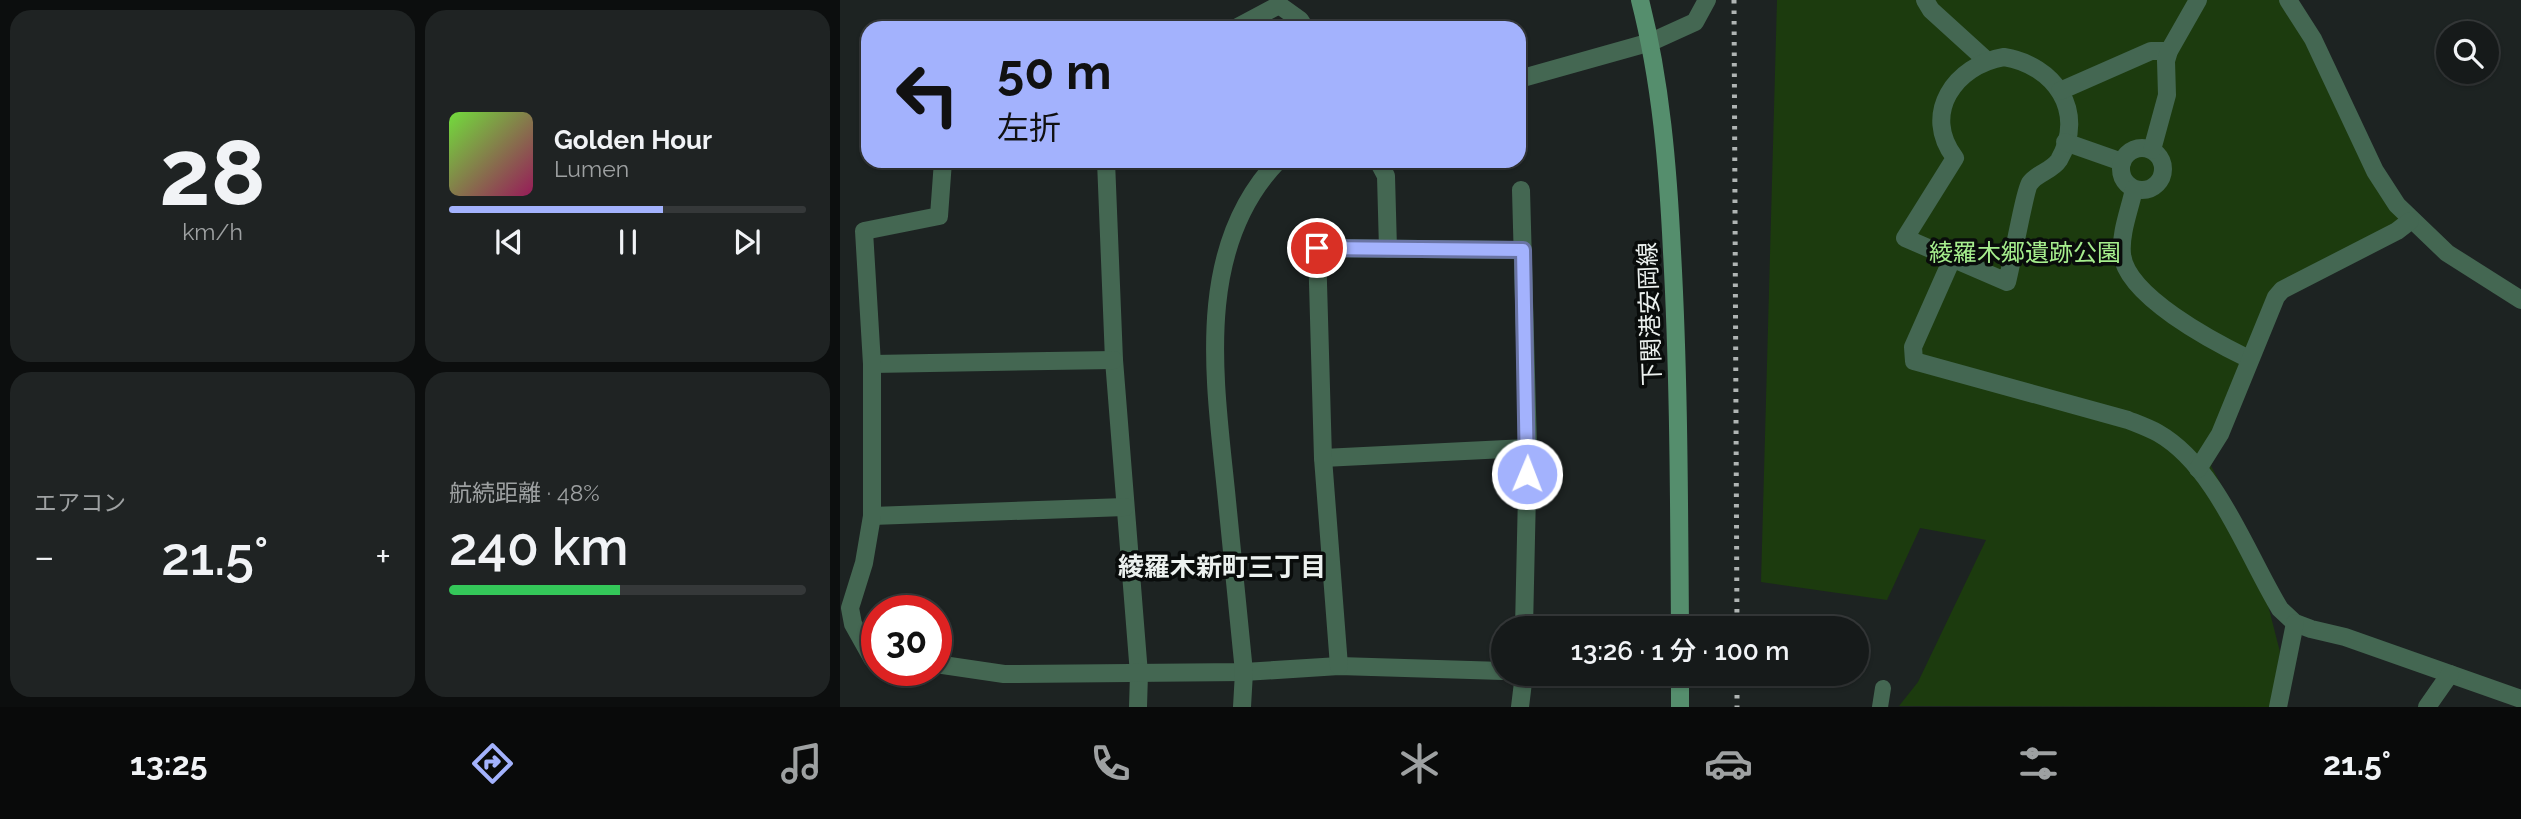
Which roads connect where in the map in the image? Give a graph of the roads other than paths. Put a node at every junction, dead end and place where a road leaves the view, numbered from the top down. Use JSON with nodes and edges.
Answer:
{"nodes":[{"id":1,"x":1640,"y":0,"type":"edge"},
{"id":2,"x":1707,"y":0,"type":"edge"},
{"id":3,"x":1925,"y":0,"type":"edge"},
{"id":4,"x":2198,"y":0,"type":"edge"},
{"id":5,"x":2288,"y":0,"type":"edge"},
{"id":6,"x":1249,"y":21,"type":"edge"},
{"id":7,"x":1301,"y":21,"type":"edge"},
{"id":8,"x":1651,"y":42,"type":"junction"},
{"id":9,"x":2169,"y":51,"type":"junction"},
{"id":10,"x":1986,"y":60,"type":"junction"},
{"id":11,"x":1526,"y":77,"type":"edge"},
{"id":12,"x":2060,"y":90,"type":"junction"},
{"id":13,"x":2065,"y":142,"type":"junction"},
{"id":14,"x":2152,"y":150,"type":"junction"},
{"id":15,"x":2122,"y":162,"type":"junction"},
{"id":16,"x":942,"y":168,"type":"edge"},
{"id":17,"x":1106,"y":168,"type":"edge"},
{"id":18,"x":1271,"y":168,"type":"edge"},
{"id":19,"x":1382,"y":168,"type":"edge"},
{"id":20,"x":2134,"y":189,"type":"junction"},
{"id":21,"x":1521,"y":190,"type":"dead end"},
{"id":22,"x":2410,"y":221,"type":"junction"},
{"id":23,"x":1388,"y":249,"type":"junction"},
{"id":24,"x":1523,"y":250,"type":"junction"},
{"id":25,"x":1952,"y":259,"type":"junction"},
{"id":26,"x":2521,"y":300,"type":"edge"},
{"id":27,"x":2249,"y":359,"type":"junction"},
{"id":28,"x":1114,"y":360,"type":"junction"},
{"id":29,"x":872,"y":364,"type":"junction"},
{"id":30,"x":1528,"y":448,"type":"junction"},
{"id":31,"x":1323,"y":458,"type":"junction"},
{"id":32,"x":2198,"y":469,"type":"junction"},
{"id":33,"x":1125,"y":507,"type":"junction"},
{"id":34,"x":872,"y":516,"type":"junction"},
{"id":35,"x":1524,"y":616,"type":"edge"},
{"id":36,"x":1680,"y":616,"type":"edge"},
{"id":37,"x":2295,"y":623,"type":"junction"},
{"id":38,"x":861,"y":639,"type":"edge"},
{"id":39,"x":952,"y":666,"type":"edge"},
{"id":40,"x":1339,"y":666,"type":"junction"},
{"id":41,"x":1491,"y":671,"type":"edge"},
{"id":42,"x":1244,"y":672,"type":"junction"},
{"id":43,"x":1139,"y":674,"type":"junction"},
{"id":44,"x":2450,"y":674,"type":"junction"},
{"id":45,"x":1523,"y":686,"type":"edge"},
{"id":46,"x":1680,"y":686,"type":"edge"},
{"id":47,"x":1883,"y":688,"type":"dead end"},
{"id":48,"x":2521,"y":699,"type":"edge"},
{"id":49,"x":1138,"y":707,"type":"edge"},
{"id":50,"x":1242,"y":707,"type":"edge"},
{"id":51,"x":1520,"y":707,"type":"edge"},
{"id":52,"x":1680,"y":707,"type":"edge"},
{"id":53,"x":1880,"y":707,"type":"edge"},
{"id":54,"x":2278,"y":707,"type":"edge"},
{"id":55,"x":2427,"y":707,"type":"edge"}],
"edges":[{"from":1,"to":8,"type":"main road","name":"下関港安岡線"},
{"from":2,"to":8,"type":"street"},
{"from":3,"to":10,"type":"street"},
{"from":4,"to":9,"type":"street"},
{"from":5,"to":22,"type":"street"},
{"from":6,"to":7,"type":"street"},
{"from":8,"to":11,"type":"street"},
{"from":8,"to":36,"type":"main road","name":"下関港安岡線"},
{"from":9,"to":12,"type":"street"},
{"from":9,"to":14,"type":"street"},
{"from":10,"to":12,"type":"street"},
{"from":10,"to":25,"type":"street"},
{"from":12,"to":13,"type":"street"},
{"from":13,"to":15,"type":"street"},
{"from":13,"to":25,"type":"street"},
{"from":14,"to":15,"type":"street"},
{"from":14,"to":20,"type":"street"},
{"from":15,"to":20,"type":"street"},
{"from":16,"to":29,"type":"street"},
{"from":17,"to":28,"type":"street"},
{"from":18,"to":42,"type":"street"},
{"from":19,"to":23,"type":"street"},
{"from":20,"to":27,"type":"street"},
{"from":21,"to":24,"type":"street"},
{"from":22,"to":26,"type":"street"},
{"from":22,"to":27,"type":"street"},
{"from":23,"to":24,"type":"street"},
{"from":23,"to":31,"type":"street"},
{"from":24,"to":30,"type":"street"},
{"from":25,"to":32,"type":"street"},
{"from":27,"to":32,"type":"street"},
{"from":28,"to":29,"type":"street"},
{"from":28,"to":33,"type":"street"},
{"from":29,"to":34,"type":"street"},
{"from":30,"to":31,"type":"street"},
{"from":30,"to":35,"type":"street"},
{"from":31,"to":40,"type":"street"},
{"from":32,"to":37,"type":"street"},
{"from":33,"to":34,"type":"street"},
{"from":33,"to":43,"type":"street"},
{"from":34,"to":38,"type":"street"},
{"from":37,"to":44,"type":"street"},
{"from":37,"to":54,"type":"street"},
{"from":39,"to":43,"type":"street"},
{"from":40,"to":41,"type":"street"},
{"from":40,"to":42,"type":"street"},
{"from":42,"to":43,"type":"street"},
{"from":42,"to":50,"type":"street"},
{"from":43,"to":49,"type":"street"},
{"from":44,"to":48,"type":"street"},
{"from":44,"to":55,"type":"street"},
{"from":45,"to":51,"type":"street"},
{"from":46,"to":52,"type":"main road"},
{"from":47,"to":53,"type":"lane"}]}
